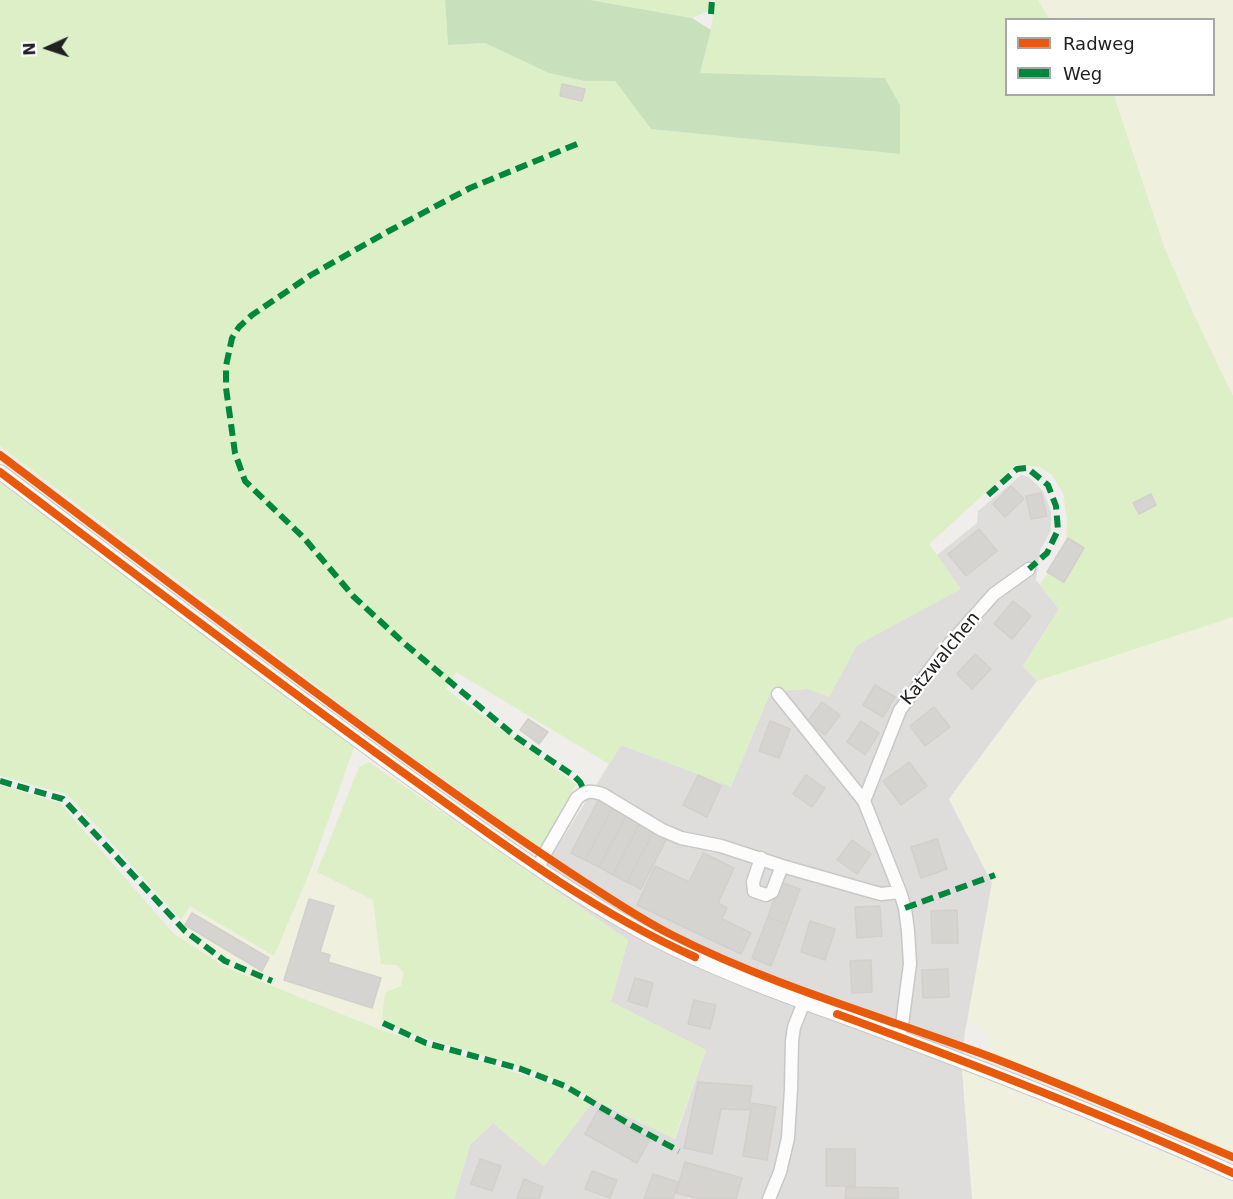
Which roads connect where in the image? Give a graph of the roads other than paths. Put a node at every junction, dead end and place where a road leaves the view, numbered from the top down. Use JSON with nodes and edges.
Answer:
{"nodes":[{"id":1,"x":0,"y":472,"type":"edge"},
{"id":2,"x":1029,"y":569,"type":"dead end"},
{"id":3,"x":778,"y":694,"type":"dead end"},
{"id":4,"x":864,"y":801,"type":"junction"},
{"id":5,"x":761,"y":858,"type":"junction"},
{"id":6,"x":782,"y":866,"type":"junction"},
{"id":7,"x":538,"y":868,"type":"junction"},
{"id":8,"x":900,"y":892,"type":"junction"},
{"id":9,"x":804,"y":1002,"type":"junction"},
{"id":10,"x":898,"y":1036,"type":"junction"},
{"id":11,"x":1233,"y":1173,"type":"edge"},
{"id":12,"x":769,"y":1199,"type":"edge"}],
"edges":[{"from":1,"to":7,"type":"street"},
{"from":2,"to":4,"type":"street","name":"Katzwalchen"},
{"from":3,"to":4,"type":"street"},
{"from":4,"to":8,"type":"street"},
{"from":5,"to":6,"type":"street"},
{"from":5,"to":6,"type":"street"},
{"from":5,"to":7,"type":"street"},
{"from":6,"to":8,"type":"street"},
{"from":7,"to":9,"type":"street"},
{"from":8,"to":10,"type":"street"},
{"from":9,"to":10,"type":"street"},
{"from":9,"to":12,"type":"street"},
{"from":10,"to":11,"type":"street"}]}
